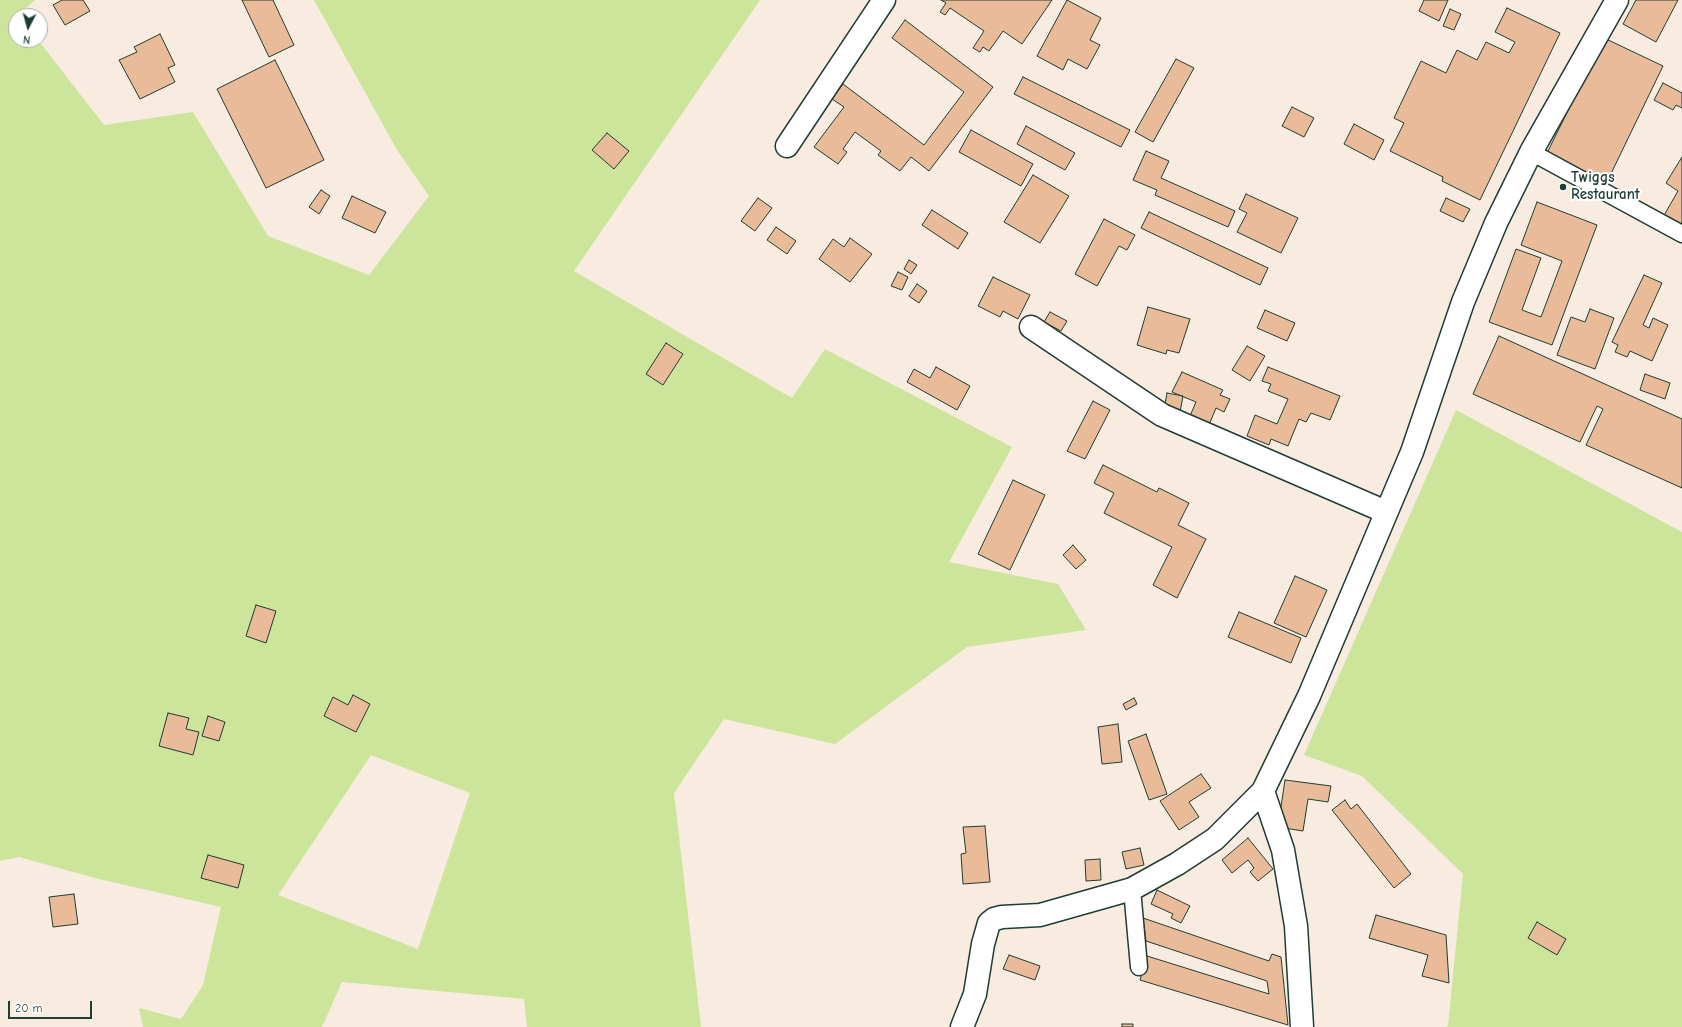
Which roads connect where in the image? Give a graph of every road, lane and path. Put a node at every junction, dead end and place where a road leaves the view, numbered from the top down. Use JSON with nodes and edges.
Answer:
{"nodes":[{"id":1,"x":884,"y":0,"type":"edge"},
{"id":2,"x":1617,"y":0,"type":"edge"},
{"id":3,"x":787,"y":146,"type":"dead end"},
{"id":4,"x":1531,"y":152,"type":"junction"},
{"id":5,"x":1682,"y":234,"type":"edge"},
{"id":6,"x":1030,"y":327,"type":"dead end"},
{"id":7,"x":1386,"y":512,"type":"junction"},
{"id":8,"x":1263,"y":792,"type":"junction"},
{"id":9,"x":1132,"y":889,"type":"junction"},
{"id":10,"x":1139,"y":967,"type":"dead end"},
{"id":11,"x":962,"y":1027,"type":"edge"},
{"id":12,"x":1302,"y":1027,"type":"edge"}],
"edges":[{"from":1,"to":3,"type":"street"},
{"from":2,"to":4,"type":"street"},
{"from":4,"to":5,"type":"lane"},
{"from":4,"to":7,"type":"street"},
{"from":6,"to":7,"type":"street"},
{"from":7,"to":8,"type":"street"},
{"from":8,"to":9,"type":"street"},
{"from":8,"to":12,"type":"street"},
{"from":9,"to":10,"type":"lane"},
{"from":9,"to":11,"type":"street"}]}
